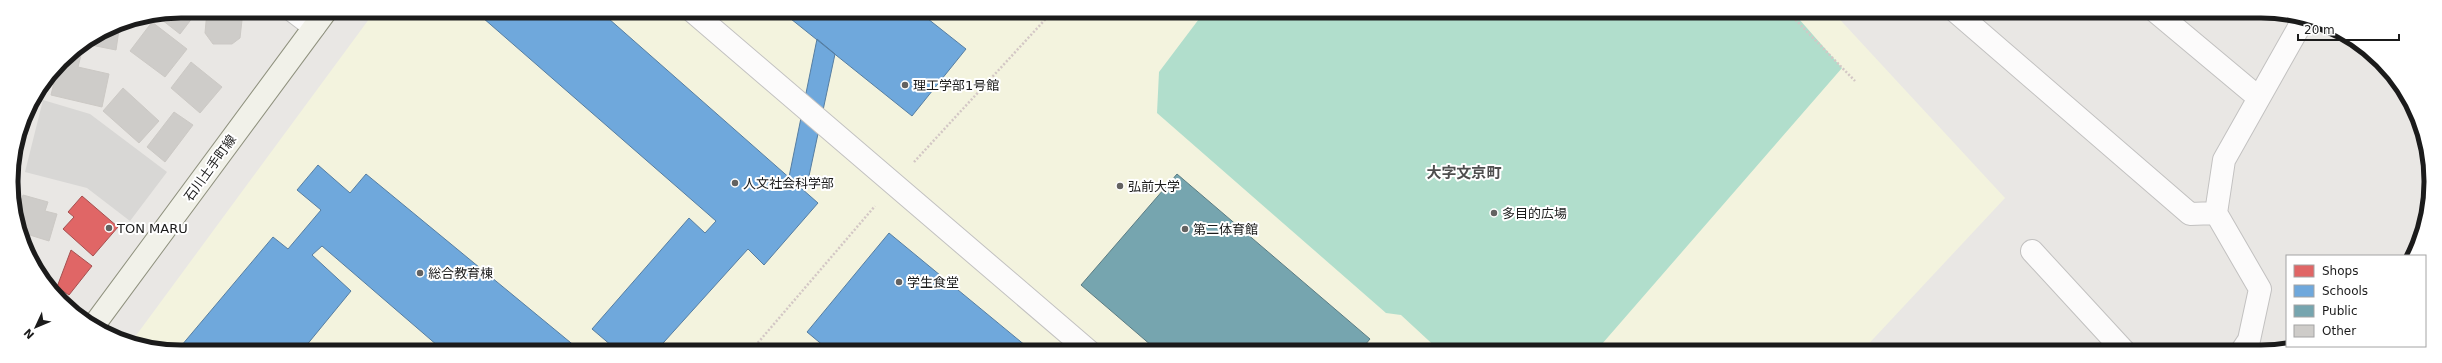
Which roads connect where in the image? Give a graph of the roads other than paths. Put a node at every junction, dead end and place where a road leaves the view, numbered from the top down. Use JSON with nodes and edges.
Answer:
{"nodes":[{"id":1,"x":700,"y":18,"type":"edge"},
{"id":2,"x":1963,"y":18,"type":"edge"},
{"id":3,"x":2163,"y":18,"type":"edge"},
{"id":4,"x":320,"y":19,"type":"edge"},
{"id":5,"x":2301,"y":23,"type":"edge"},
{"id":6,"x":2259,"y":98,"type":"junction"},
{"id":7,"x":2216,"y":213,"type":"junction"},
{"id":8,"x":2032,"y":251,"type":"dead end"},
{"id":9,"x":97,"y":321,"type":"edge"},
{"id":10,"x":1082,"y":345,"type":"edge"},
{"id":11,"x":2119,"y":345,"type":"edge"},
{"id":12,"x":2246,"y":345,"type":"edge"}],
"edges":[{"from":1,"to":10,"type":"street"},
{"from":2,"to":7,"type":"street"},
{"from":3,"to":6,"type":"street"},
{"from":4,"to":9,"type":"main road","name":"石川土手町線"},
{"from":5,"to":6,"type":"street"},
{"from":6,"to":7,"type":"street"},
{"from":7,"to":12,"type":"street"},
{"from":8,"to":11,"type":"street"}]}
